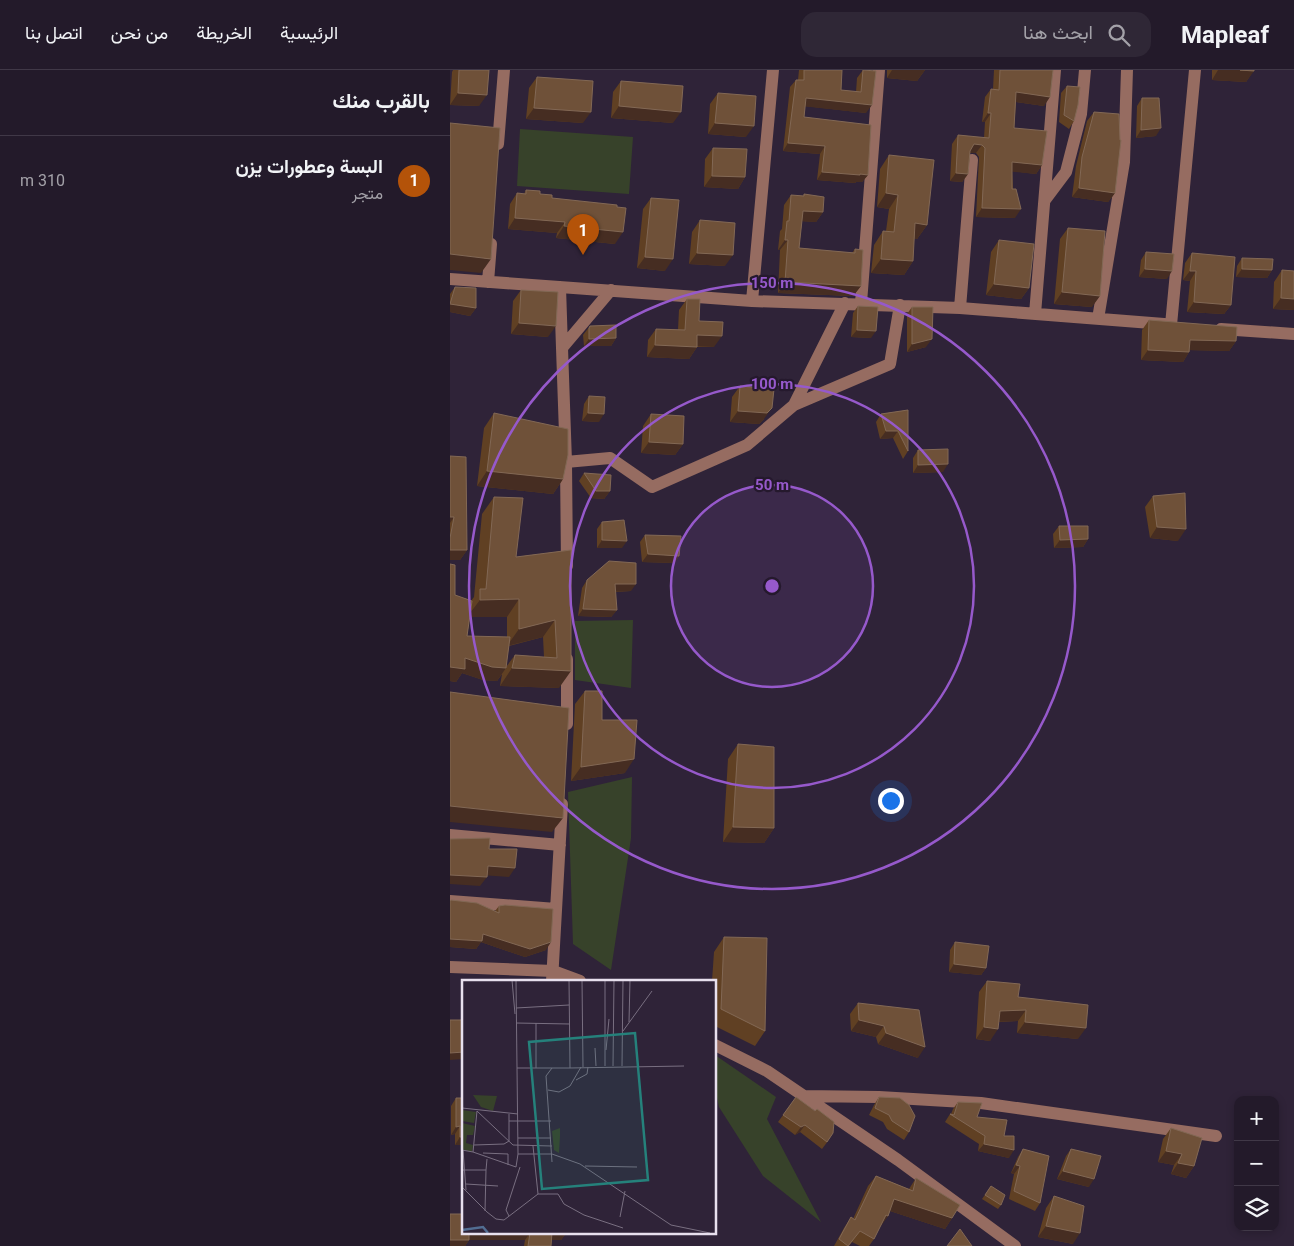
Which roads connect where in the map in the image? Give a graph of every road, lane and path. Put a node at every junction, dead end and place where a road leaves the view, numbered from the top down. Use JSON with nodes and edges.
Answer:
{"nodes":[{"id":1,"x":504,"y":70,"type":"edge"},
{"id":2,"x":773,"y":70,"type":"edge"},
{"id":3,"x":879,"y":70,"type":"edge"},
{"id":4,"x":1055,"y":70,"type":"edge"},
{"id":5,"x":1085,"y":70,"type":"edge"},
{"id":6,"x":1126,"y":70,"type":"edge"},
{"id":7,"x":1195,"y":70,"type":"edge"},
{"id":8,"x":498,"y":156,"type":"edge"},
{"id":9,"x":972,"y":160,"type":"edge"},
{"id":10,"x":1045,"y":200,"type":"junction"},
{"id":11,"x":492,"y":233,"type":"edge"},
{"id":12,"x":450,"y":279,"type":"edge"},
{"id":13,"x":488,"y":282,"type":"junction"},
{"id":14,"x":560,"y":287,"type":"junction"},
{"id":15,"x":611,"y":290,"type":"junction"},
{"id":16,"x":752,"y":301,"type":"junction"},
{"id":17,"x":845,"y":303,"type":"junction"},
{"id":18,"x":861,"y":304,"type":"junction"},
{"id":19,"x":900,"y":305,"type":"junction"},
{"id":20,"x":960,"y":308,"type":"junction"},
{"id":21,"x":1035,"y":314,"type":"junction"},
{"id":22,"x":1098,"y":319,"type":"junction"},
{"id":23,"x":1209,"y":328,"type":"edge"},
{"id":24,"x":1294,"y":334,"type":"edge"},
{"id":25,"x":562,"y":348,"type":"junction"},
{"id":26,"x":794,"y":405,"type":"junction"},
{"id":27,"x":566,"y":462,"type":"junction"},
{"id":28,"x":567,"y":582,"type":"edge"},
{"id":29,"x":567,"y":642,"type":"edge"},
{"id":30,"x":566,"y":740,"type":"edge"},
{"id":31,"x":563,"y":788,"type":"edge"},
{"id":32,"x":450,"y":835,"type":"edge"},
{"id":33,"x":560,"y":845,"type":"junction"},
{"id":34,"x":450,"y":902,"type":"edge"},
{"id":35,"x":556,"y":909,"type":"junction"},
{"id":36,"x":450,"y":967,"type":"edge"},
{"id":37,"x":552,"y":976,"type":"edge"},
{"id":38,"x":574,"y":980,"type":"edge"},
{"id":39,"x":716,"y":1045,"type":"edge"},
{"id":40,"x":803,"y":1096,"type":"junction"},
{"id":41,"x":1216,"y":1136,"type":"dead end"},
{"id":42,"x":1015,"y":1246,"type":"edge"}],
"edges":[{"from":1,"to":8,"type":"street"},
{"from":2,"to":16,"type":"street"},
{"from":3,"to":18,"type":"street"},
{"from":4,"to":10,"type":"street"},
{"from":5,"to":10,"type":"street"},
{"from":6,"to":22,"type":"street"},
{"from":7,"to":22,"type":"street"},
{"from":9,"to":20,"type":"street"},
{"from":10,"to":21,"type":"street"},
{"from":11,"to":13,"type":"street"},
{"from":12,"to":13,"type":"street"},
{"from":13,"to":14,"type":"street"},
{"from":14,"to":15,"type":"street"},
{"from":14,"to":25,"type":"street"},
{"from":15,"to":16,"type":"street"},
{"from":15,"to":25,"type":"street"},
{"from":16,"to":17,"type":"street"},
{"from":17,"to":18,"type":"street"},
{"from":17,"to":26,"type":"street"},
{"from":18,"to":19,"type":"street"},
{"from":19,"to":20,"type":"street"},
{"from":19,"to":26,"type":"street"},
{"from":20,"to":21,"type":"street"},
{"from":21,"to":22,"type":"street"},
{"from":23,"to":24,"type":"street"},
{"from":25,"to":27,"type":"street"},
{"from":26,"to":27,"type":"street"},
{"from":27,"to":28,"type":"street"},
{"from":29,"to":30,"type":"street"},
{"from":31,"to":33,"type":"street"},
{"from":32,"to":33,"type":"street"},
{"from":33,"to":35,"type":"street"},
{"from":34,"to":35,"type":"street"},
{"from":35,"to":37,"type":"street"},
{"from":36,"to":37,"type":"street"},
{"from":37,"to":38,"type":"street"},
{"from":39,"to":40,"type":"street"},
{"from":40,"to":41,"type":"street"},
{"from":40,"to":42,"type":"street"}]}
